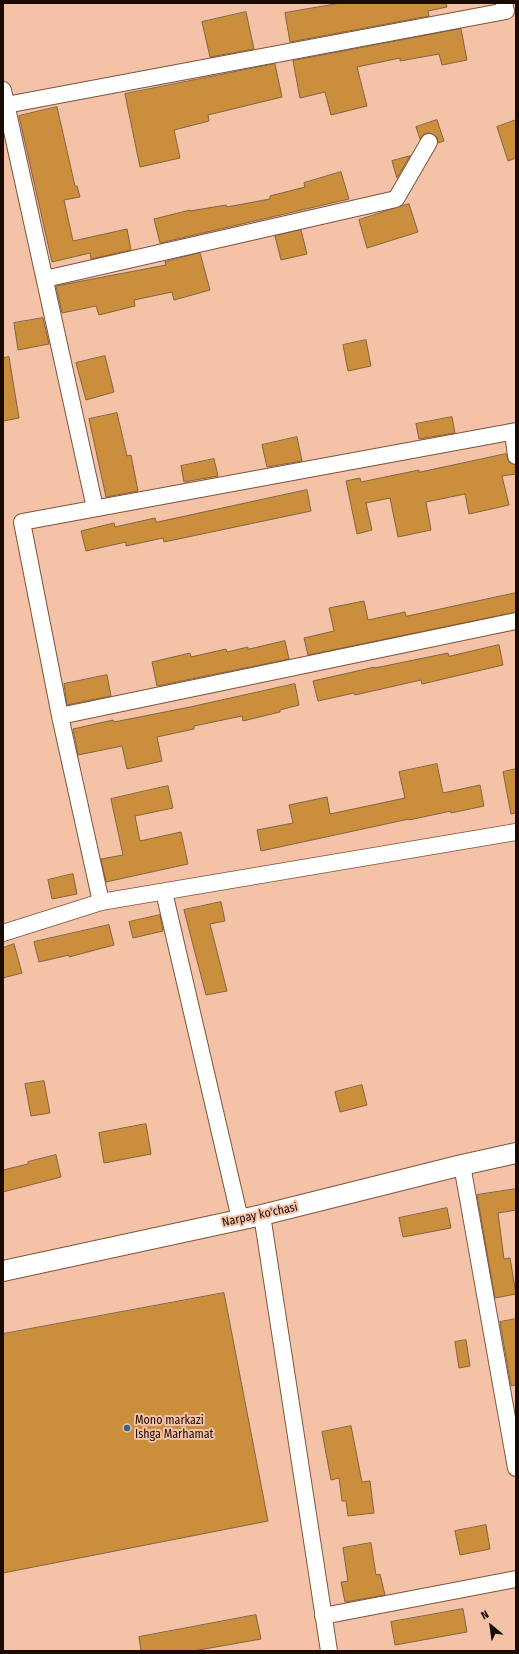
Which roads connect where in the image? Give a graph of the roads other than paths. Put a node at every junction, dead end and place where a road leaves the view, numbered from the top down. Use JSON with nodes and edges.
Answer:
{"nodes":[{"id":1,"x":504,"y":3,"type":"edge"},
{"id":2,"x":5,"y":98,"type":"edge"},
{"id":3,"x":429,"y":142,"type":"dead end"},
{"id":4,"x":45,"y":279,"type":"junction"},
{"id":5,"x":514,"y":432,"type":"edge"},
{"id":6,"x":516,"y":456,"type":"edge"},
{"id":7,"x":95,"y":508,"type":"junction"},
{"id":8,"x":516,"y":621,"type":"edge"},
{"id":9,"x":60,"y":716,"type":"junction"},
{"id":10,"x":516,"y":832,"type":"edge"},
{"id":11,"x":164,"y":892,"type":"junction"},
{"id":12,"x":101,"y":902,"type":"junction"},
{"id":13,"x":3,"y":933,"type":"edge"},
{"id":14,"x":516,"y":1154,"type":"edge"},
{"id":15,"x":462,"y":1165,"type":"junction"},
{"id":16,"x":262,"y":1215,"type":"junction"},
{"id":17,"x":240,"y":1219,"type":"junction"},
{"id":18,"x":3,"y":1271,"type":"edge"},
{"id":19,"x":516,"y":1468,"type":"edge"},
{"id":20,"x":516,"y":1579,"type":"edge"},
{"id":21,"x":323,"y":1616,"type":"junction"},
{"id":22,"x":329,"y":1651,"type":"edge"}],
"edges":[{"from":1,"to":2,"type":"street"},
{"from":2,"to":4,"type":"street"},
{"from":3,"to":4,"type":"street"},
{"from":4,"to":7,"type":"street"},
{"from":5,"to":6,"type":"street"},
{"from":5,"to":7,"type":"street"},
{"from":7,"to":9,"type":"street"},
{"from":8,"to":9,"type":"street"},
{"from":9,"to":12,"type":"street"},
{"from":10,"to":11,"type":"street"},
{"from":11,"to":12,"type":"street"},
{"from":11,"to":17,"type":"street"},
{"from":12,"to":13,"type":"street"},
{"from":14,"to":15,"type":"main road","name":"Narpay ko'chasi"},
{"from":15,"to":16,"type":"main road","name":"Narpay ko'chasi"},
{"from":15,"to":19,"type":"street"},
{"from":16,"to":17,"type":"main road","name":"Narpay ko'chasi"},
{"from":16,"to":21,"type":"street"},
{"from":17,"to":18,"type":"main road","name":"Narpay ko'chasi"},
{"from":20,"to":21,"type":"street"},
{"from":21,"to":22,"type":"street"}]}
